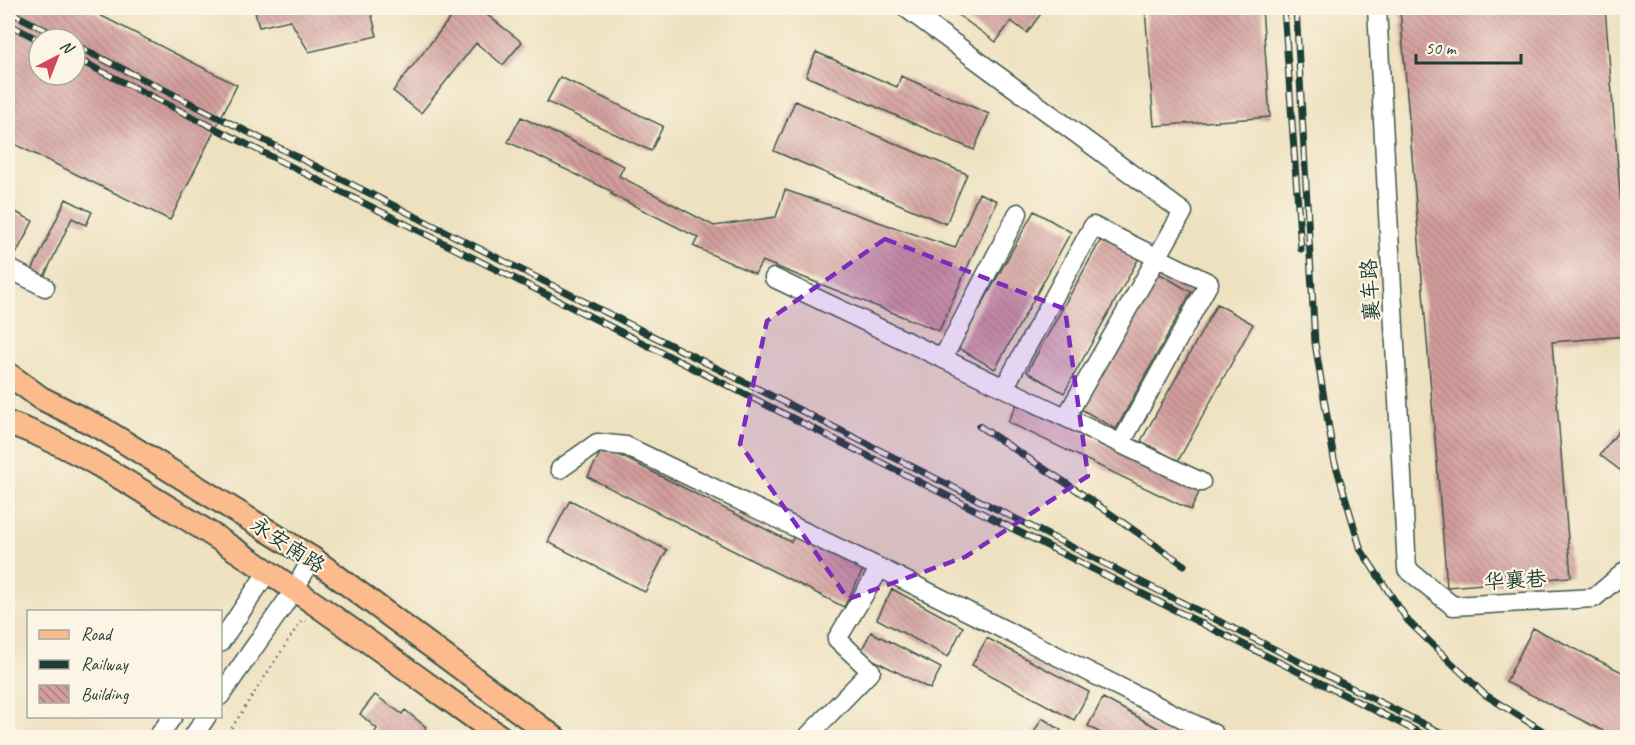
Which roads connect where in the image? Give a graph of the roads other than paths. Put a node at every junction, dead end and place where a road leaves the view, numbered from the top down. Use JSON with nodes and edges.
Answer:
{"nodes":[{"id":1,"x":906,"y":8,"type":"edge"},
{"id":2,"x":1377,"y":8,"type":"edge"},
{"id":3,"x":1018,"y":213,"type":"dead end"},
{"id":4,"x":1158,"y":257,"type":"junction"},
{"id":5,"x":8,"y":268,"type":"edge"},
{"id":6,"x":774,"y":278,"type":"dead end"},
{"id":7,"x":45,"y":287,"type":"dead end"},
{"id":8,"x":943,"y":358,"type":"junction"},
{"id":9,"x":8,"y":374,"type":"edge"},
{"id":10,"x":8,"y":381,"type":"edge"},
{"id":11,"x":1004,"y":388,"type":"junction"},
{"id":12,"x":41,"y":398,"type":"junction"},
{"id":13,"x":1066,"y":417,"type":"junction"},
{"id":14,"x":14,"y":424,"type":"edge"},
{"id":15,"x":1121,"y":443,"type":"junction"},
{"id":16,"x":560,"y":469,"type":"dead end"},
{"id":17,"x":1201,"y":482,"type":"dead end"},
{"id":18,"x":312,"y":558,"type":"junction"},
{"id":19,"x":880,"y":567,"type":"junction"},
{"id":20,"x":1407,"y":569,"type":"joint"},
{"id":21,"x":1628,"y":569,"type":"edge"},
{"id":22,"x":268,"y":571,"type":"junction"},
{"id":23,"x":295,"y":589,"type":"junction"},
{"id":24,"x":222,"y":640,"type":"edge"},
{"id":25,"x":222,"y":693,"type":"edge"},
{"id":26,"x":172,"y":718,"type":"edge"},
{"id":27,"x":206,"y":718,"type":"edge"},
{"id":28,"x":1214,"y":734,"type":"dead end"},
{"id":29,"x":157,"y":738,"type":"edge"},
{"id":30,"x":192,"y":738,"type":"edge"},
{"id":31,"x":502,"y":738,"type":"edge"},
{"id":32,"x":555,"y":738,"type":"edge"},
{"id":33,"x":806,"y":738,"type":"edge"}],
"edges":[{"from":1,"to":4,"type":"street"},
{"from":2,"to":20,"type":"street","name":"襄车路"},
{"from":3,"to":8,"type":"street"},
{"from":4,"to":11,"type":"street"},
{"from":4,"to":13,"type":"street"},
{"from":4,"to":15,"type":"street"},
{"from":5,"to":7,"type":"street"},
{"from":6,"to":8,"type":"street"},
{"from":8,"to":11,"type":"street"},
{"from":9,"to":12,"type":"main road","name":"永安南路"},
{"from":10,"to":12,"type":"main road"},
{"from":11,"to":13,"type":"street"},
{"from":12,"to":18,"type":"main road","name":"永安南路"},
{"from":13,"to":15,"type":"street"},
{"from":14,"to":22,"type":"main road","name":"永安南路"},
{"from":15,"to":17,"type":"street"},
{"from":16,"to":19,"type":"street"},
{"from":18,"to":23,"type":"street"},
{"from":18,"to":32,"type":"main road","name":"永安南路"},
{"from":19,"to":28,"type":"street"},
{"from":19,"to":33,"type":"street"},
{"from":20,"to":21,"type":"street","name":"华襄巷"},
{"from":22,"to":23,"type":"main road","name":"永安南路"},
{"from":22,"to":24,"type":"street"},
{"from":23,"to":25,"type":"street"},
{"from":23,"to":31,"type":"main road","name":"永安南路"},
{"from":26,"to":29,"type":"street"},
{"from":27,"to":30,"type":"street"}]}
